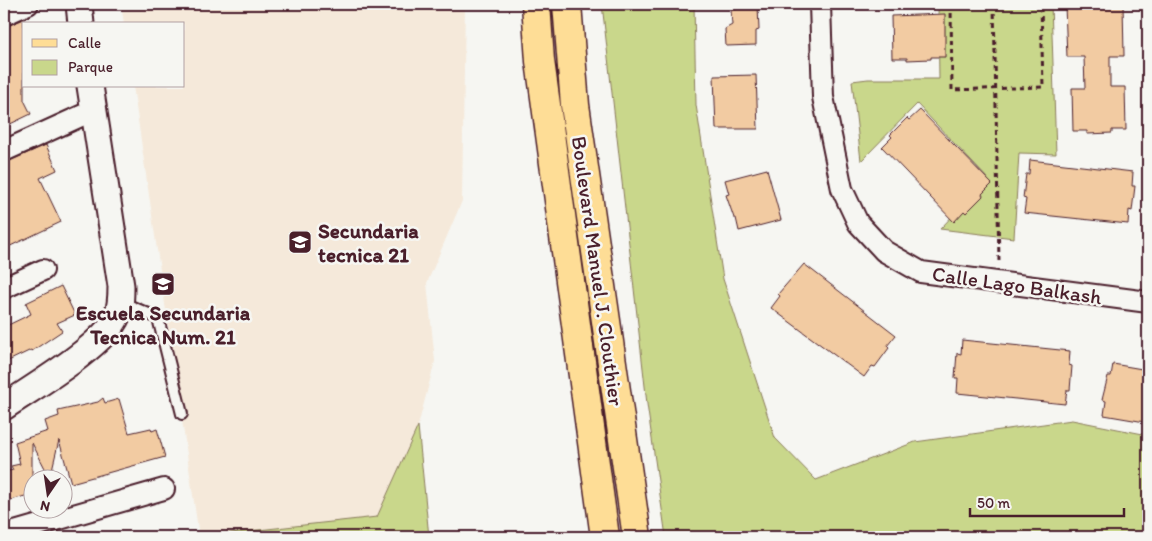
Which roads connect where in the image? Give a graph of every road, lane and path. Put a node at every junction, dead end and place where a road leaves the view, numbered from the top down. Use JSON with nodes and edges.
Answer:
{"nodes":[{"id":1,"x":28,"y":4,"type":"edge"},
{"id":2,"x":79,"y":4,"type":"edge"},
{"id":3,"x":536,"y":4,"type":"edge"},
{"id":4,"x":567,"y":4,"type":"edge"},
{"id":5,"x":820,"y":4,"type":"edge"},
{"id":6,"x":950,"y":4,"type":"edge"},
{"id":7,"x":994,"y":4,"type":"edge"},
{"id":8,"x":1041,"y":4,"type":"edge"},
{"id":9,"x":4,"y":15,"type":"edge"},
{"id":10,"x":81,"y":22,"type":"edge"},
{"id":11,"x":90,"y":88,"type":"edge"},
{"id":12,"x":995,"y":89,"type":"junction"},
{"id":13,"x":94,"y":110,"type":"junction"},
{"id":14,"x":4,"y":151,"type":"edge"},
{"id":15,"x":43,"y":270,"type":"dead end"},
{"id":16,"x":999,"y":283,"type":"junction"},
{"id":17,"x":4,"y":288,"type":"edge"},
{"id":18,"x":121,"y":302,"type":"junction"},
{"id":19,"x":1148,"y":302,"type":"edge"},
{"id":20,"x":4,"y":407,"type":"edge"},
{"id":21,"x":182,"y":414,"type":"dead end"},
{"id":22,"x":164,"y":489,"type":"dead end"},
{"id":23,"x":4,"y":535,"type":"edge"},
{"id":24,"x":605,"y":537,"type":"edge"},
{"id":25,"x":637,"y":537,"type":"edge"}],
"edges":[{"from":1,"to":9,"type":"street"},
{"from":2,"to":10,"type":"street"},
{"from":3,"to":24,"type":"main road","name":"Boulevard Manuel J. Clouthier"},
{"from":4,"to":25,"type":"main road","name":"Boulevard Manuel J. Clouthier"},
{"from":5,"to":16,"type":"street","name":"Calle Lago Balkash"},
{"from":6,"to":12,"type":"path"},
{"from":7,"to":12,"type":"path"},
{"from":8,"to":12,"type":"path"},
{"from":11,"to":13,"type":"street"},
{"from":12,"to":16,"type":"path"},
{"from":13,"to":14,"type":"street"},
{"from":13,"to":18,"type":"street"},
{"from":15,"to":17,"type":"street"},
{"from":16,"to":19,"type":"street","name":"Calle Lago Balkash"},
{"from":18,"to":20,"type":"street"},
{"from":18,"to":21,"type":"lane"},
{"from":22,"to":23,"type":"street"}]}
